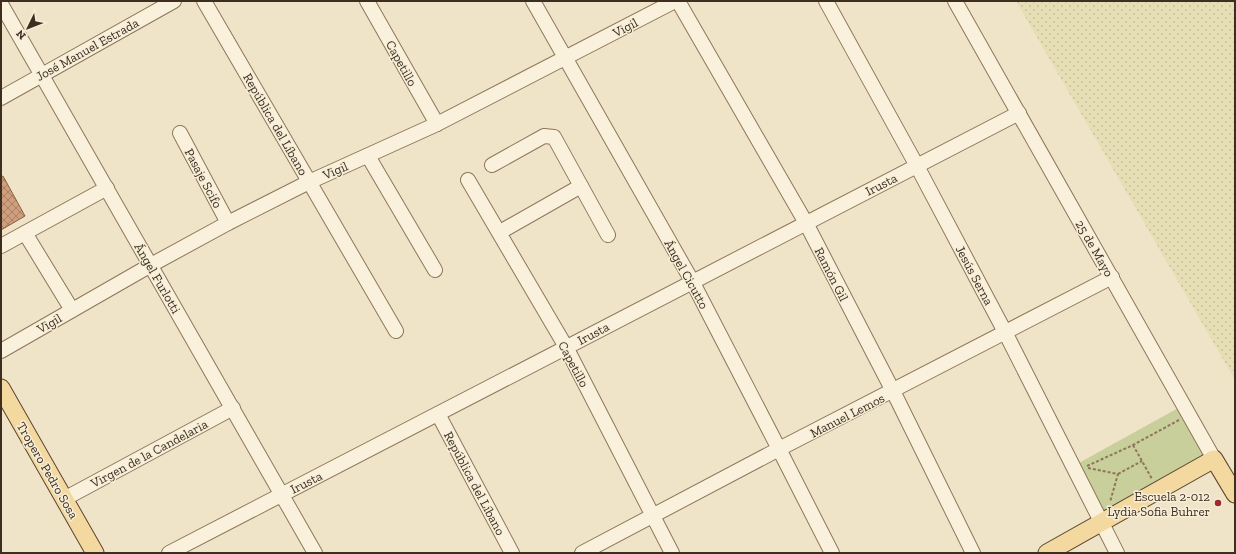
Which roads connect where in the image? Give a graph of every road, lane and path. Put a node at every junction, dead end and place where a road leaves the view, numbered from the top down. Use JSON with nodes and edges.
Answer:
{"nodes":[{"id":1,"x":174,"y":1,"type":"edge"},
{"id":2,"x":204,"y":1,"type":"edge"},
{"id":3,"x":367,"y":1,"type":"edge"},
{"id":4,"x":533,"y":1,"type":"edge"},
{"id":5,"x":675,"y":1,"type":"edge"},
{"id":6,"x":678,"y":1,"type":"edge"},
{"id":7,"x":826,"y":1,"type":"edge"},
{"id":8,"x":955,"y":1,"type":"edge"},
{"id":9,"x":1,"y":4,"type":"edge"},
{"id":10,"x":566,"y":58,"type":"junction"},
{"id":11,"x":42,"y":75,"type":"junction"},
{"id":12,"x":1,"y":98,"type":"edge"},
{"id":13,"x":1019,"y":113,"type":"junction"},
{"id":14,"x":437,"y":124,"type":"junction"},
{"id":15,"x":180,"y":133,"type":"dead end"},
{"id":16,"x":368,"y":156,"type":"junction"},
{"id":17,"x":492,"y":165,"type":"dead end"},
{"id":18,"x":917,"y":166,"type":"junction"},
{"id":19,"x":468,"y":180,"type":"dead end"},
{"id":20,"x":309,"y":182,"type":"junction"},
{"id":21,"x":581,"y":186,"type":"junction"},
{"id":22,"x":107,"y":188,"type":"junction"},
{"id":23,"x":228,"y":223,"type":"junction"},
{"id":24,"x":806,"y":223,"type":"junction"},
{"id":25,"x":500,"y":232,"type":"junction"},
{"id":26,"x":25,"y":233,"type":"junction"},
{"id":27,"x":608,"y":235,"type":"dead end"},
{"id":28,"x":1,"y":246,"type":"edge"},
{"id":29,"x":151,"y":265,"type":"junction"},
{"id":30,"x":435,"y":270,"type":"dead end"},
{"id":31,"x":1112,"y":277,"type":"junction"},
{"id":32,"x":692,"y":281,"type":"junction"},
{"id":33,"x":72,"y":310,"type":"junction"},
{"id":34,"x":396,"y":331,"type":"dead end"},
{"id":35,"x":1005,"y":332,"type":"junction"},
{"id":36,"x":566,"y":347,"type":"junction"},
{"id":37,"x":1,"y":351,"type":"edge"},
{"id":38,"x":1,"y":388,"type":"edge"},
{"id":39,"x":893,"y":391,"type":"junction"},
{"id":40,"x":233,"y":408,"type":"junction"},
{"id":41,"x":438,"y":414,"type":"junction"},
{"id":42,"x":1180,"y":419,"type":"dead end"},
{"id":43,"x":1133,"y":445,"type":"junction"},
{"id":44,"x":780,"y":449,"type":"junction"},
{"id":45,"x":1214,"y":460,"type":"junction"},
{"id":46,"x":1142,"y":461,"type":"junction"},
{"id":47,"x":1118,"y":474,"type":"junction"},
{"id":48,"x":1158,"y":490,"type":"junction"},
{"id":49,"x":282,"y":494,"type":"junction"},
{"id":50,"x":1235,"y":494,"type":"edge"},
{"id":51,"x":64,"y":499,"type":"junction"},
{"id":52,"x":652,"y":516,"type":"junction"},
{"id":53,"x":1106,"y":520,"type":"junction"},
{"id":54,"x":95,"y":553,"type":"edge"},
{"id":55,"x":169,"y":553,"type":"edge"},
{"id":56,"x":315,"y":553,"type":"edge"},
{"id":57,"x":512,"y":553,"type":"edge"},
{"id":58,"x":582,"y":553,"type":"edge"},
{"id":59,"x":672,"y":553,"type":"edge"},
{"id":60,"x":832,"y":553,"type":"edge"},
{"id":61,"x":973,"y":553,"type":"edge"},
{"id":62,"x":1047,"y":553,"type":"edge"},
{"id":63,"x":1118,"y":553,"type":"edge"}],
"edges":[{"from":1,"to":11,"type":"street","name":"José Manuel Estrada"},
{"from":2,"to":20,"type":"street","name":"República del Líbano"},
{"from":3,"to":14,"type":"street","name":"Capetillo"},
{"from":4,"to":10,"type":"street","name":"Ángel Cicutto"},
{"from":5,"to":10,"type":"street","name":"Vigil"},
{"from":6,"to":24,"type":"street","name":"Ramón Gil"},
{"from":7,"to":18,"type":"street","name":"Jesús Serna"},
{"from":8,"to":13,"type":"street","name":"25 de Mayo"},
{"from":9,"to":11,"type":"street","name":"Ángel Furlotti"},
{"from":10,"to":14,"type":"street","name":"Vigil"},
{"from":10,"to":32,"type":"street","name":"Ángel Cicutto"},
{"from":11,"to":12,"type":"street","name":"José Manuel Estrada"},
{"from":11,"to":22,"type":"street","name":"Ángel Furlotti"},
{"from":13,"to":18,"type":"street","name":"Irusta"},
{"from":13,"to":31,"type":"street","name":"25 de Mayo"},
{"from":14,"to":16,"type":"street","name":"Vigil"},
{"from":15,"to":23,"type":"street","name":"Pasaje Scifo"},
{"from":16,"to":20,"type":"street","name":"Vigil"},
{"from":16,"to":30,"type":"street"},
{"from":17,"to":21,"type":"street"},
{"from":18,"to":24,"type":"street","name":"Irusta"},
{"from":18,"to":35,"type":"street","name":"Jesús Serna"},
{"from":19,"to":25,"type":"street","name":"Capetillo"},
{"from":20,"to":23,"type":"street","name":"Vigil"},
{"from":20,"to":34,"type":"street","name":"República del Líbano"},
{"from":21,"to":25,"type":"street"},
{"from":21,"to":27,"type":"street"},
{"from":22,"to":26,"type":"street"},
{"from":22,"to":29,"type":"street","name":"Ángel Furlotti"},
{"from":23,"to":29,"type":"street","name":"Vigil"},
{"from":24,"to":32,"type":"street","name":"Irusta"},
{"from":24,"to":39,"type":"street","name":"Ramón Gil"},
{"from":25,"to":36,"type":"street","name":"Capetillo"},
{"from":26,"to":28,"type":"street"},
{"from":26,"to":33,"type":"street"},
{"from":29,"to":33,"type":"street","name":"Vigil"},
{"from":29,"to":40,"type":"street","name":"Ángel Furlotti"},
{"from":31,"to":35,"type":"street","name":"Manuel Lemos"},
{"from":31,"to":45,"type":"street","name":"25 de Mayo"},
{"from":32,"to":36,"type":"street","name":"Irusta"},
{"from":32,"to":44,"type":"street","name":"Ángel Cicutto"},
{"from":33,"to":37,"type":"street","name":"Vigil"},
{"from":35,"to":39,"type":"street","name":"Manuel Lemos"},
{"from":35,"to":53,"type":"street","name":"Jesús Serna"},
{"from":36,"to":41,"type":"street","name":"Irusta"},
{"from":36,"to":52,"type":"street","name":"Capetillo"},
{"from":38,"to":51,"type":"main road","name":"Tropero Pedro Sosa"},
{"from":39,"to":44,"type":"street","name":"Manuel Lemos"},
{"from":39,"to":61,"type":"street","name":"Ramón Gil"},
{"from":40,"to":49,"type":"street","name":"Ángel Furlotti"},
{"from":40,"to":51,"type":"street","name":"Virgen de la Candelaria"},
{"from":41,"to":49,"type":"street","name":"Irusta"},
{"from":41,"to":57,"type":"street","name":"República del Líbano"},
{"from":42,"to":43,"type":"path"},
{"from":43,"to":46,"type":"path"},
{"from":43,"to":47,"type":"path"},
{"from":44,"to":52,"type":"street","name":"Manuel Lemos"},
{"from":44,"to":60,"type":"street","name":"Ángel Cicutto"},
{"from":45,"to":48,"type":"main road"},
{"from":45,"to":50,"type":"main road","name":"25 de Mayo"},
{"from":46,"to":47,"type":"path"},
{"from":46,"to":48,"type":"path"},
{"from":47,"to":53,"type":"path"},
{"from":48,"to":53,"type":"main road"},
{"from":49,"to":55,"type":"street","name":"Irusta"},
{"from":49,"to":56,"type":"street","name":"Ángel Furlotti"},
{"from":51,"to":54,"type":"main road","name":"Tropero Pedro Sosa"},
{"from":52,"to":58,"type":"street","name":"Manuel Lemos"},
{"from":52,"to":59,"type":"street","name":"Capetillo"},
{"from":53,"to":62,"type":"main road"},
{"from":53,"to":63,"type":"street","name":"Jesús Serna"}]}
